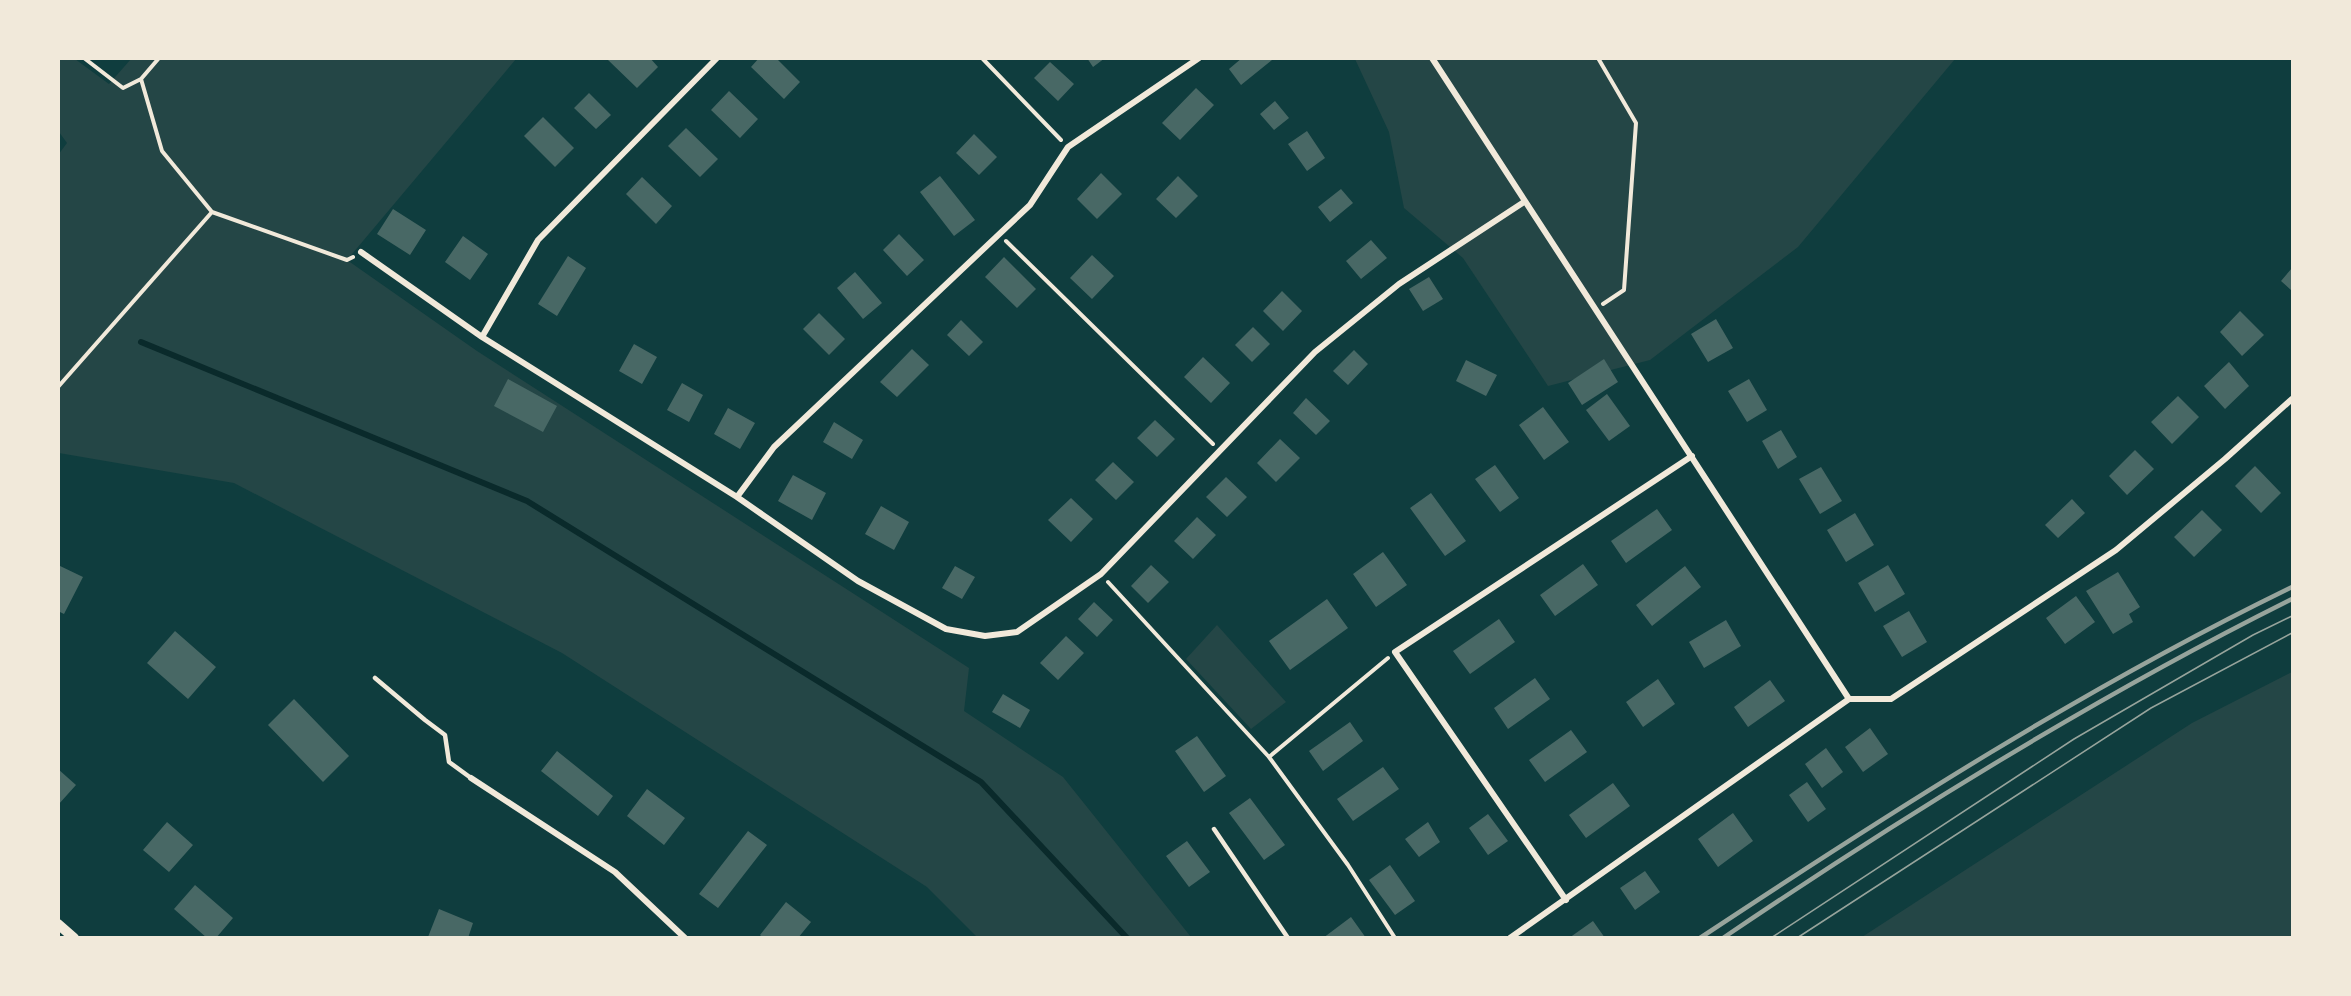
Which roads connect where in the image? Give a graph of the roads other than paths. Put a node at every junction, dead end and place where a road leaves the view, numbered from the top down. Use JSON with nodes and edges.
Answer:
{"nodes":[{"id":1,"x":717,"y":58,"type":"edge"},
{"id":2,"x":1199,"y":58,"type":"edge"},
{"id":3,"x":1432,"y":58,"type":"edge"},
{"id":4,"x":1524,"y":202,"type":"junction"},
{"id":5,"x":361,"y":252,"type":"road end"},
{"id":6,"x":482,"y":337,"type":"junction"},
{"id":7,"x":2292,"y":399,"type":"edge"},
{"id":8,"x":1692,"y":456,"type":"junction"},
{"id":9,"x":737,"y":497,"type":"junction"},
{"id":10,"x":375,"y":678,"type":"dead end"},
{"id":11,"x":1849,"y":699,"type":"junction"},
{"id":12,"x":471,"y":778,"type":"joint"},
{"id":13,"x":1214,"y":829,"type":"dead end"},
{"id":14,"x":1566,"y":900,"type":"junction"},
{"id":15,"x":58,"y":924,"type":"edge"},
{"id":16,"x":74,"y":938,"type":"edge"},
{"id":17,"x":685,"y":938,"type":"edge"},
{"id":18,"x":1288,"y":938,"type":"edge"},
{"id":19,"x":1510,"y":938,"type":"edge"}],
"edges":[{"from":1,"to":6,"type":"street"},
{"from":2,"to":9,"type":"street"},
{"from":3,"to":4,"type":"street"},
{"from":4,"to":8,"type":"street"},
{"from":4,"to":9,"type":"street"},
{"from":5,"to":6,"type":"street"},
{"from":6,"to":9,"type":"street"},
{"from":7,"to":11,"type":"street"},
{"from":8,"to":11,"type":"street"},
{"from":8,"to":14,"type":"street"},
{"from":10,"to":12,"type":"lane"},
{"from":11,"to":14,"type":"street"},
{"from":12,"to":17,"type":"street"},
{"from":13,"to":18,"type":"lane"},
{"from":14,"to":19,"type":"street"},
{"from":15,"to":16,"type":"street"}]}
